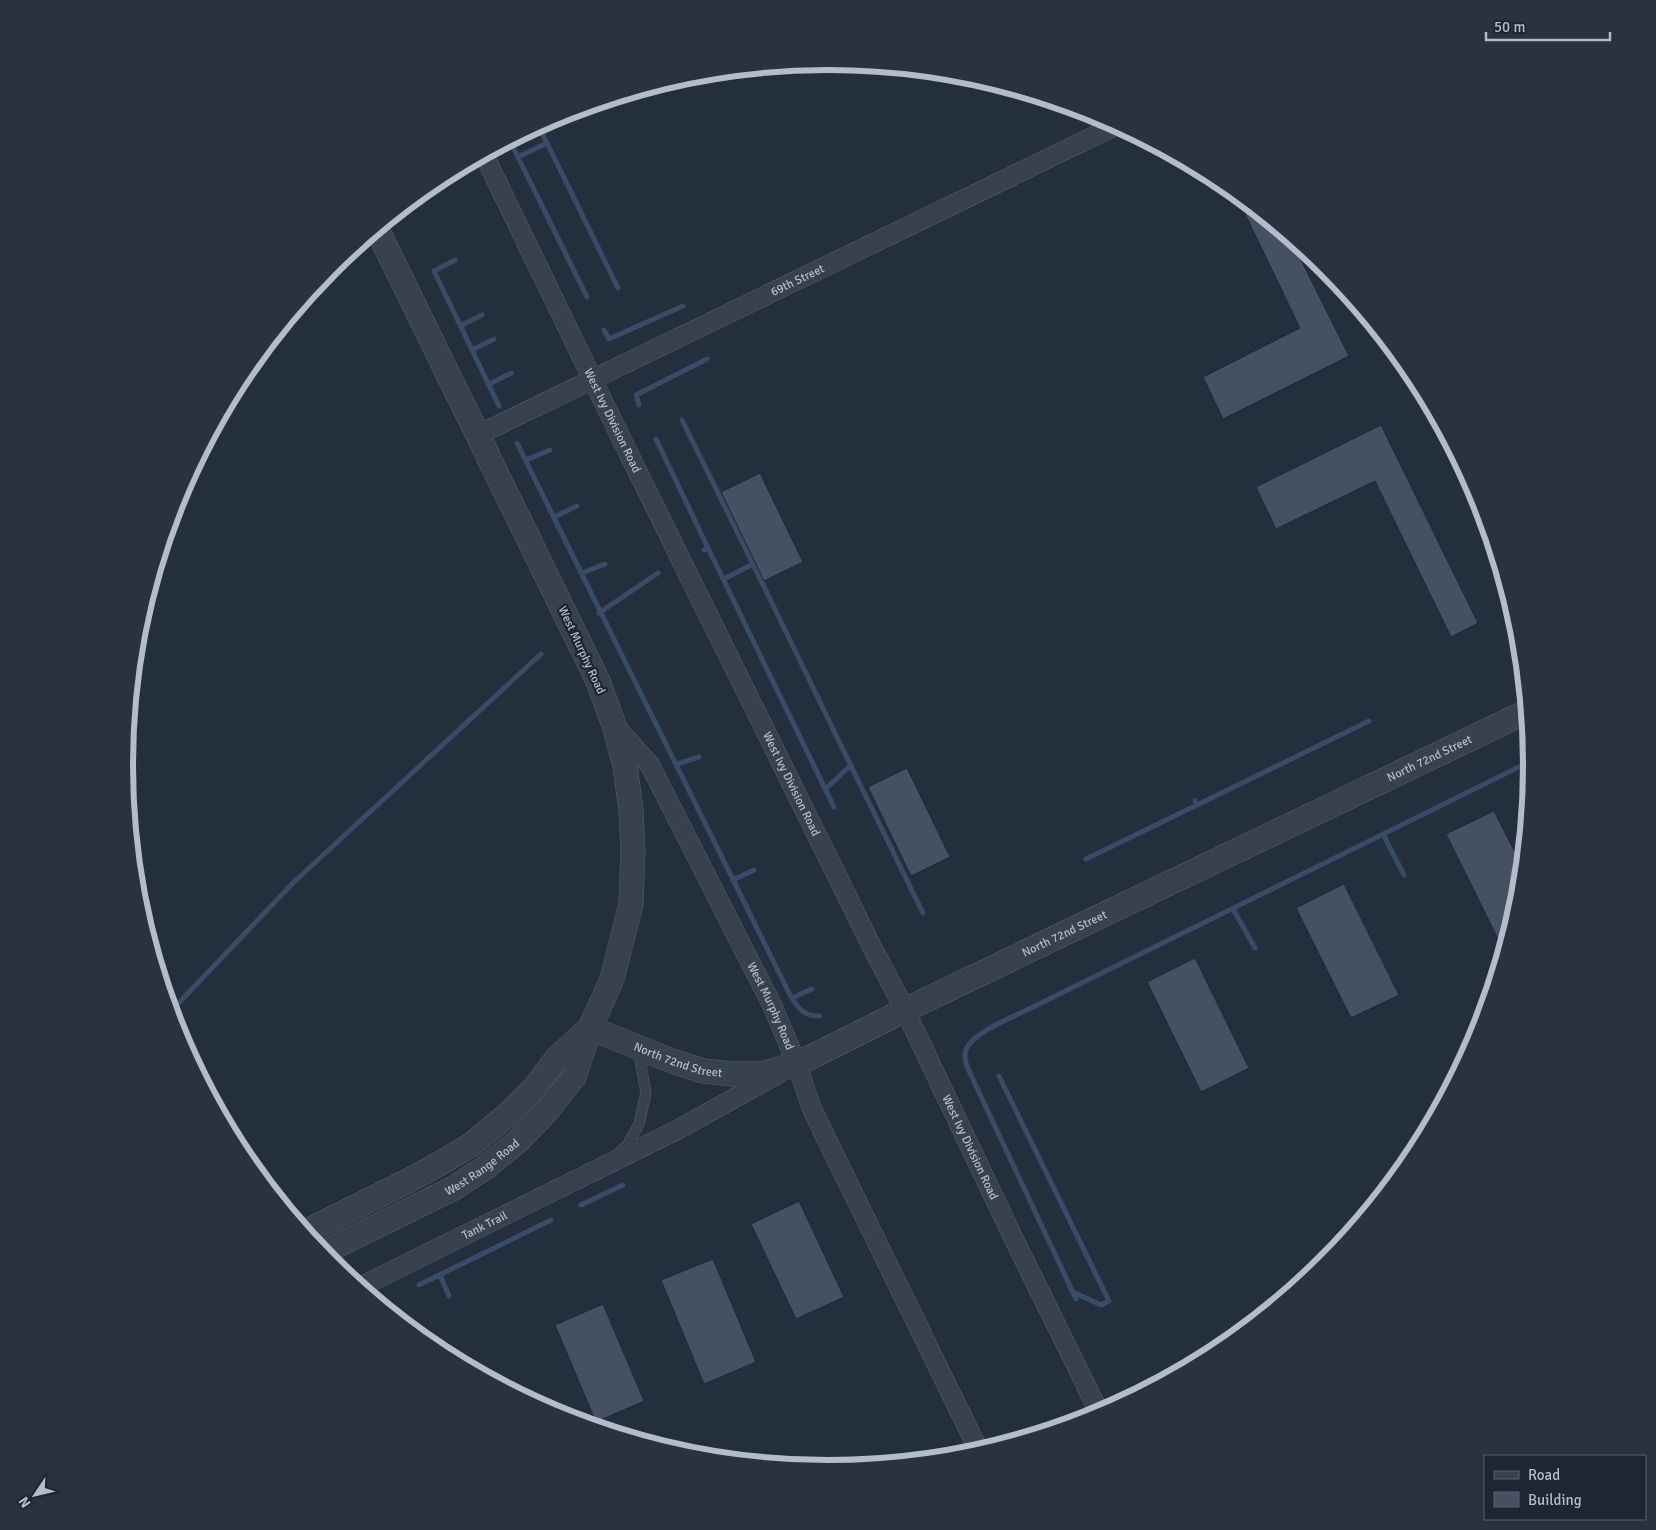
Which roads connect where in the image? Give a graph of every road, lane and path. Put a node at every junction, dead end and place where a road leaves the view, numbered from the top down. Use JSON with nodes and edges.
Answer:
{"nodes":[{"id":1,"x":1108,"y":129,"type":"edge"},
{"id":2,"x":486,"y":160,"type":"edge"},
{"id":3,"x":380,"y":234,"type":"edge"},
{"id":4,"x":592,"y":380,"type":"junction"},
{"id":5,"x":478,"y":435,"type":"junction"},
{"id":6,"x":1521,"y":714,"type":"edge"},
{"id":7,"x":614,"y":725,"type":"junction"},
{"id":8,"x":905,"y":1010,"type":"junction"},
{"id":9,"x":590,"y":1028,"type":"junction"},
{"id":10,"x":638,"y":1047,"type":"junction"},
{"id":11,"x":797,"y":1064,"type":"junction"},
{"id":12,"x":608,"y":1164,"type":"junction"},
{"id":13,"x":311,"y":1229,"type":"edge"},
{"id":14,"x":330,"y":1249,"type":"edge"},
{"id":15,"x":366,"y":1284,"type":"edge"},
{"id":16,"x":1096,"y":1406,"type":"edge"},
{"id":17,"x":976,"y":1444,"type":"edge"}],
"edges":[{"from":1,"to":4,"type":"street","name":"69th Street"},
{"from":2,"to":4,"type":"street","name":"West Ivy Division Road"},
{"from":3,"to":5,"type":"street","name":"West Murphy Road"},
{"from":4,"to":5,"type":"street","name":"69th Street"},
{"from":4,"to":8,"type":"street","name":"West Ivy Division Road"},
{"from":5,"to":7,"type":"street","name":"West Murphy Road"},
{"from":6,"to":8,"type":"street","name":"North 72nd Street"},
{"from":7,"to":9,"type":"street","name":"West Range Road"},
{"from":7,"to":11,"type":"street","name":"West Murphy Road"},
{"from":8,"to":11,"type":"street","name":"North 72nd Street"},
{"from":8,"to":16,"type":"street","name":"West Ivy Division Road"},
{"from":9,"to":10,"type":"street","name":"North 72nd Street"},
{"from":9,"to":13,"type":"street","name":"West Range Road"},
{"from":9,"to":14,"type":"street","name":"West Range Road"},
{"from":10,"to":11,"type":"street","name":"North 72nd Street"},
{"from":10,"to":12,"type":"lane","name":"Tank Trail"},
{"from":11,"to":12,"type":"street","name":"Tank Trail"},
{"from":11,"to":17,"type":"street","name":"West Murphy Road"},
{"from":12,"to":15,"type":"street","name":"Tank Trail"}]}
